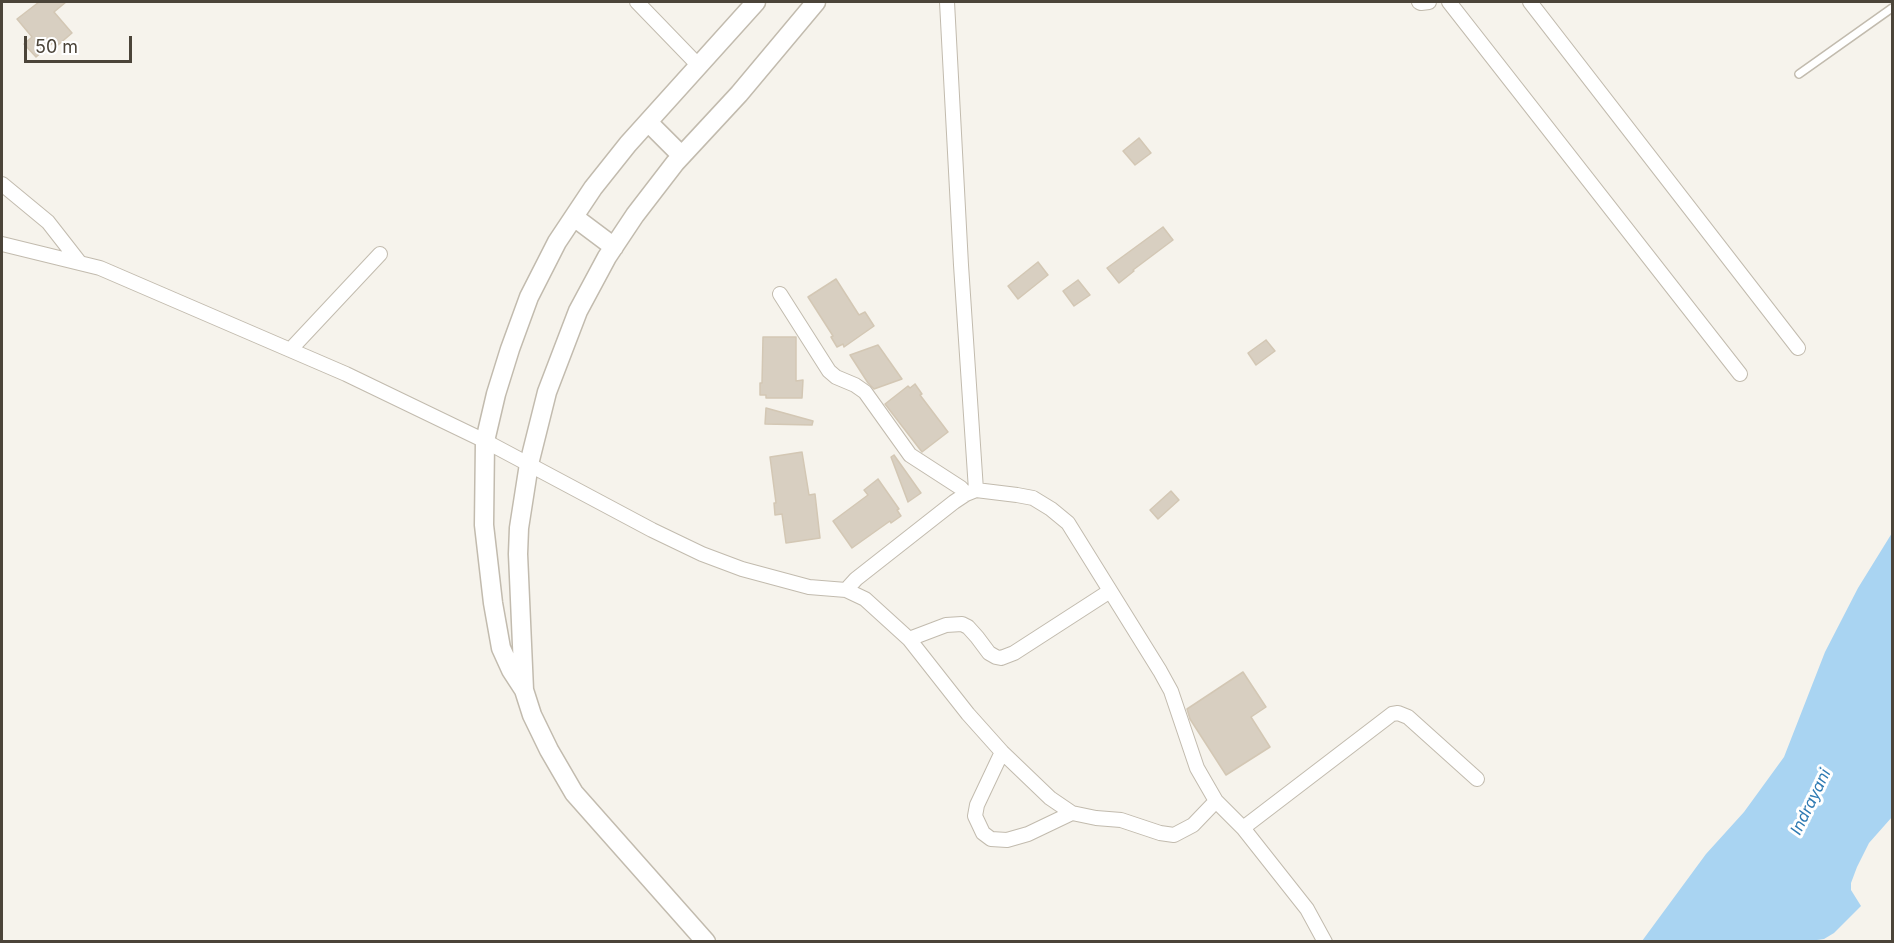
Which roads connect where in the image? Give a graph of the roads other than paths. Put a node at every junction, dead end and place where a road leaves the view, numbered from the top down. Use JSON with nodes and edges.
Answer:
{"nodes":[{"id":1,"x":637,"y":2,"type":"edge"},
{"id":2,"x":756,"y":2,"type":"edge"},
{"id":3,"x":816,"y":2,"type":"edge"},
{"id":4,"x":947,"y":2,"type":"edge"},
{"id":5,"x":1419,"y":2,"type":"edge"},
{"id":6,"x":1429,"y":2,"type":"edge"},
{"id":7,"x":1449,"y":2,"type":"edge"},
{"id":8,"x":1530,"y":2,"type":"edge"},
{"id":9,"x":1893,"y":8,"type":"edge"},
{"id":10,"x":698,"y":65,"type":"junction"},
{"id":11,"x":1799,"y":74,"type":"dead end"},
{"id":12,"x":648,"y":122,"type":"junction"},
{"id":13,"x":681,"y":155,"type":"junction"},
{"id":14,"x":2,"y":184,"type":"edge"},
{"id":15,"x":574,"y":217,"type":"junction"},
{"id":16,"x":2,"y":244,"type":"edge"},
{"id":17,"x":614,"y":247,"type":"junction"},
{"id":18,"x":380,"y":254,"type":"dead end"},
{"id":19,"x":80,"y":263,"type":"junction"},
{"id":20,"x":780,"y":294,"type":"dead end"},
{"id":21,"x":1798,"y":348,"type":"dead end"},
{"id":22,"x":291,"y":350,"type":"junction"},
{"id":23,"x":1740,"y":374,"type":"dead end"},
{"id":24,"x":485,"y":441,"type":"junction"},
{"id":25,"x":529,"y":464,"type":"junction"},
{"id":26,"x":971,"y":492,"type":"junction"},
{"id":27,"x":846,"y":590,"type":"junction"},
{"id":28,"x":1110,"y":591,"type":"junction"},
{"id":29,"x":909,"y":639,"type":"junction"},
{"id":30,"x":524,"y":690,"type":"junction"},
{"id":31,"x":1002,"y":752,"type":"junction"},
{"id":32,"x":1477,"y":778,"type":"dead end"},
{"id":33,"x":1216,"y":801,"type":"junction"},
{"id":34,"x":1072,"y":813,"type":"junction"},
{"id":35,"x":1243,"y":828,"type":"junction"},
{"id":36,"x":706,"y":942,"type":"edge"},
{"id":37,"x":1324,"y":942,"type":"edge"}],
"edges":[{"from":1,"to":10,"type":"street"},
{"from":2,"to":10,"type":"street"},
{"from":3,"to":13,"type":"street"},
{"from":4,"to":26,"type":"street"},
{"from":5,"to":6,"type":"street"},
{"from":7,"to":23,"type":"street"},
{"from":8,"to":21,"type":"street"},
{"from":9,"to":11,"type":"lane"},
{"from":10,"to":12,"type":"street"},
{"from":12,"to":13,"type":"street"},
{"from":12,"to":15,"type":"street"},
{"from":13,"to":17,"type":"street"},
{"from":14,"to":19,"type":"street"},
{"from":15,"to":17,"type":"street"},
{"from":15,"to":24,"type":"street"},
{"from":16,"to":19,"type":"street"},
{"from":17,"to":25,"type":"street"},
{"from":18,"to":22,"type":"street"},
{"from":19,"to":22,"type":"street"},
{"from":20,"to":26,"type":"street"},
{"from":22,"to":24,"type":"street"},
{"from":24,"to":25,"type":"street"},
{"from":24,"to":30,"type":"street"},
{"from":25,"to":27,"type":"street"},
{"from":25,"to":30,"type":"street"},
{"from":26,"to":27,"type":"street"},
{"from":26,"to":28,"type":"street"},
{"from":27,"to":29,"type":"street"},
{"from":28,"to":29,"type":"street"},
{"from":28,"to":33,"type":"street"},
{"from":29,"to":31,"type":"street"},
{"from":30,"to":36,"type":"street"},
{"from":31,"to":34,"type":"street"},
{"from":31,"to":34,"type":"street"},
{"from":32,"to":35,"type":"street"},
{"from":33,"to":34,"type":"street"},
{"from":33,"to":35,"type":"street"},
{"from":35,"to":37,"type":"street"}]}
